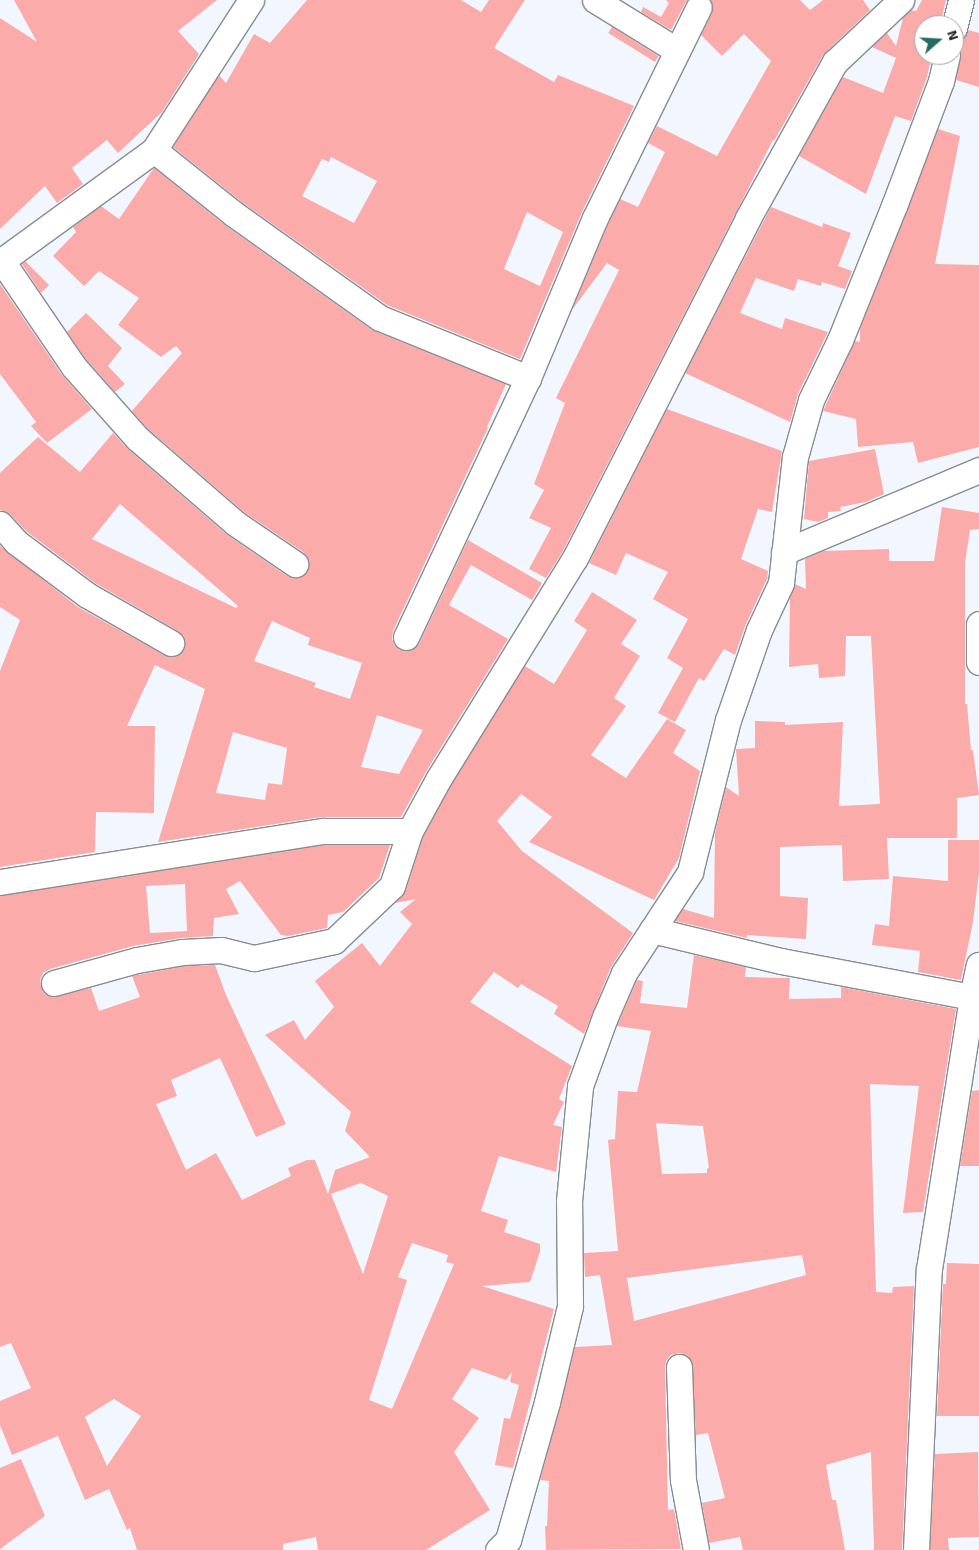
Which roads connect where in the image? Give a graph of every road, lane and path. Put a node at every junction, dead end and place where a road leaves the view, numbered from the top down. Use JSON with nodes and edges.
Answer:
{"nodes":[{"id":1,"x":251,"y":0,"type":"edge"},
{"id":2,"x":595,"y":0,"type":"edge"},
{"id":3,"x":900,"y":0,"type":"edge"},
{"id":4,"x":961,"y":0,"type":"edge"},
{"id":5,"x":699,"y":7,"type":"dead end"},
{"id":6,"x":957,"y":15,"type":"edge"},
{"id":7,"x":676,"y":50,"type":"junction"},
{"id":8,"x":945,"y":65,"type":"edge"},
{"id":9,"x":154,"y":150,"type":"junction"},
{"id":10,"x":1,"y":262,"type":"edge"},
{"id":11,"x":528,"y":378,"type":"junction"},
{"id":12,"x":979,"y":470,"type":"edge"},
{"id":13,"x":0,"y":524,"type":"edge"},
{"id":14,"x":784,"y":552,"type":"junction"},
{"id":15,"x":295,"y":564,"type":"dead end"},
{"id":16,"x":979,"y":624,"type":"edge"},
{"id":17,"x":406,"y":637,"type":"dead end"},
{"id":18,"x":171,"y":643,"type":"dead end"},
{"id":19,"x":979,"y":662,"type":"edge"},
{"id":20,"x":410,"y":831,"type":"junction"},
{"id":21,"x":0,"y":882,"type":"edge"},
{"id":22,"x":652,"y":930,"type":"junction"},
{"id":23,"x":979,"y":965,"type":"edge"},
{"id":24,"x":54,"y":983,"type":"dead end"},
{"id":25,"x":972,"y":998,"type":"junction"},
{"id":26,"x":679,"y":1367,"type":"dead end"},
{"id":27,"x":498,"y":1550,"type":"edge"},
{"id":28,"x":696,"y":1550,"type":"edge"},
{"id":29,"x":916,"y":1550,"type":"edge"}],
"edges":[{"from":1,"to":9,"type":"street"},
{"from":2,"to":7,"type":"street"},
{"from":3,"to":20,"type":"street"},
{"from":4,"to":6,"type":"street"},
{"from":5,"to":7,"type":"street"},
{"from":7,"to":11,"type":"street"},
{"from":8,"to":14,"type":"street"},
{"from":9,"to":10,"type":"street"},
{"from":9,"to":11,"type":"street"},
{"from":10,"to":15,"type":"street"},
{"from":11,"to":17,"type":"street"},
{"from":12,"to":14,"type":"street"},
{"from":13,"to":18,"type":"street"},
{"from":14,"to":22,"type":"street"},
{"from":16,"to":19,"type":"street"},
{"from":20,"to":21,"type":"street"},
{"from":20,"to":24,"type":"street"},
{"from":22,"to":25,"type":"street"},
{"from":22,"to":27,"type":"street"},
{"from":23,"to":25,"type":"street"},
{"from":25,"to":29,"type":"street"},
{"from":26,"to":28,"type":"street"}]}
